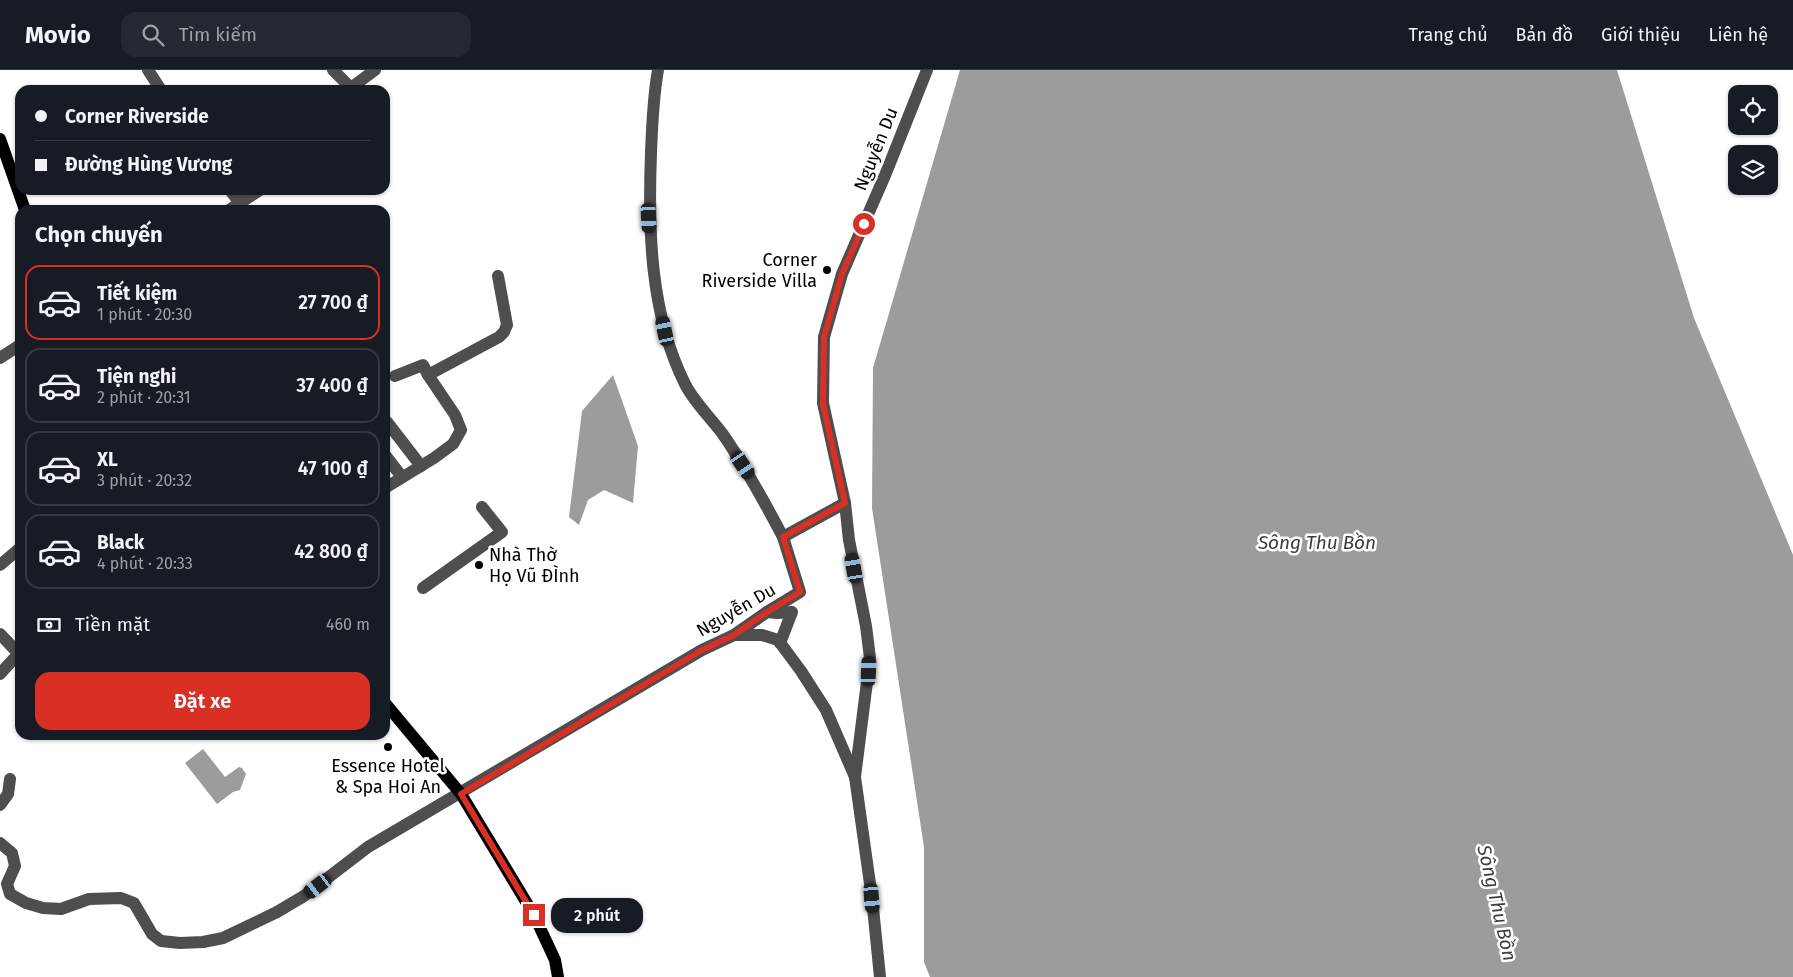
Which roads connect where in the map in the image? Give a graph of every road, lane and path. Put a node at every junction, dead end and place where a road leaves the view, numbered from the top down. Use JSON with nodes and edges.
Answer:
{"nodes":[{"id":1,"x":148,"y":70,"type":"edge"},
{"id":2,"x":333,"y":70,"type":"edge"},
{"id":3,"x":375,"y":70,"type":"edge"},
{"id":4,"x":658,"y":70,"type":"edge"},
{"id":5,"x":926,"y":70,"type":"edge"},
{"id":6,"x":158,"y":85,"type":"edge"},
{"id":7,"x":346,"y":85,"type":"edge"},
{"id":8,"x":354,"y":85,"type":"edge"},
{"id":9,"x":0,"y":139,"type":"edge"},
{"id":10,"x":15,"y":182,"type":"edge"},
{"id":11,"x":252,"y":195,"type":"edge"},
{"id":12,"x":236,"y":205,"type":"edge"},
{"id":13,"x":498,"y":276,"type":"dead end"},
{"id":14,"x":15,"y":348,"type":"edge"},
{"id":15,"x":0,"y":358,"type":"edge"},
{"id":16,"x":428,"y":374,"type":"junction"},
{"id":17,"x":395,"y":376,"type":"dead end"},
{"id":18,"x":390,"y":426,"type":"edge"},
{"id":19,"x":390,"y":461,"type":"edge"},
{"id":20,"x":421,"y":466,"type":"junction"},
{"id":21,"x":402,"y":477,"type":"junction"},
{"id":22,"x":390,"y":485,"type":"edge"},
{"id":23,"x":845,"y":503,"type":"junction"},
{"id":24,"x":482,"y":507,"type":"dead end"},
{"id":25,"x":783,"y":537,"type":"junction"},
{"id":26,"x":15,"y":552,"type":"edge"},
{"id":27,"x":0,"y":565,"type":"edge"},
{"id":28,"x":423,"y":588,"type":"dead end"},
{"id":29,"x":767,"y":612,"type":"junction"},
{"id":30,"x":0,"y":634,"type":"edge"},
{"id":31,"x":734,"y":635,"type":"junction"},
{"id":32,"x":780,"y":643,"type":"junction"},
{"id":33,"x":15,"y":649,"type":"edge"},
{"id":34,"x":15,"y":657,"type":"edge"},
{"id":35,"x":0,"y":674,"type":"edge"},
{"id":36,"x":390,"y":709,"type":"edge"},
{"id":37,"x":855,"y":776,"type":"junction"},
{"id":38,"x":10,"y":779,"type":"dead end"},
{"id":39,"x":461,"y":794,"type":"junction"},
{"id":40,"x":0,"y":805,"type":"edge"},
{"id":41,"x":0,"y":843,"type":"edge"},
{"id":42,"x":558,"y":977,"type":"edge"},
{"id":43,"x":880,"y":977,"type":"edge"}],
"edges":[{"from":1,"to":6,"type":"street"},
{"from":2,"to":7,"type":"street"},
{"from":3,"to":8,"type":"street"},
{"from":4,"to":25,"type":"street"},
{"from":5,"to":23,"type":"street","name":"Nguyễn Du"},
{"from":9,"to":10,"type":"main road"},
{"from":11,"to":12,"type":"street"},
{"from":13,"to":16,"type":"street"},
{"from":14,"to":15,"type":"street"},
{"from":16,"to":17,"type":"street"},
{"from":16,"to":20,"type":"street"},
{"from":18,"to":20,"type":"street"},
{"from":19,"to":21,"type":"street"},
{"from":20,"to":21,"type":"street"},
{"from":21,"to":22,"type":"street"},
{"from":23,"to":25,"type":"street"},
{"from":23,"to":37,"type":"street","name":"Nguyễn Du"},
{"from":24,"to":28,"type":"street"},
{"from":25,"to":29,"type":"street","name":"Nguyễn Du"},
{"from":26,"to":27,"type":"street"},
{"from":29,"to":31,"type":"street","name":"Nguyễn Du"},
{"from":29,"to":32,"type":"street"},
{"from":30,"to":33,"type":"street"},
{"from":31,"to":32,"type":"street"},
{"from":31,"to":39,"type":"street","name":"Nguyễn Du"},
{"from":32,"to":37,"type":"street"},
{"from":34,"to":35,"type":"street"},
{"from":36,"to":39,"type":"main road"},
{"from":37,"to":43,"type":"street"},
{"from":38,"to":40,"type":"street"},
{"from":39,"to":41,"type":"street","name":"Nguyễn Du"},
{"from":39,"to":42,"type":"main road"}]}
